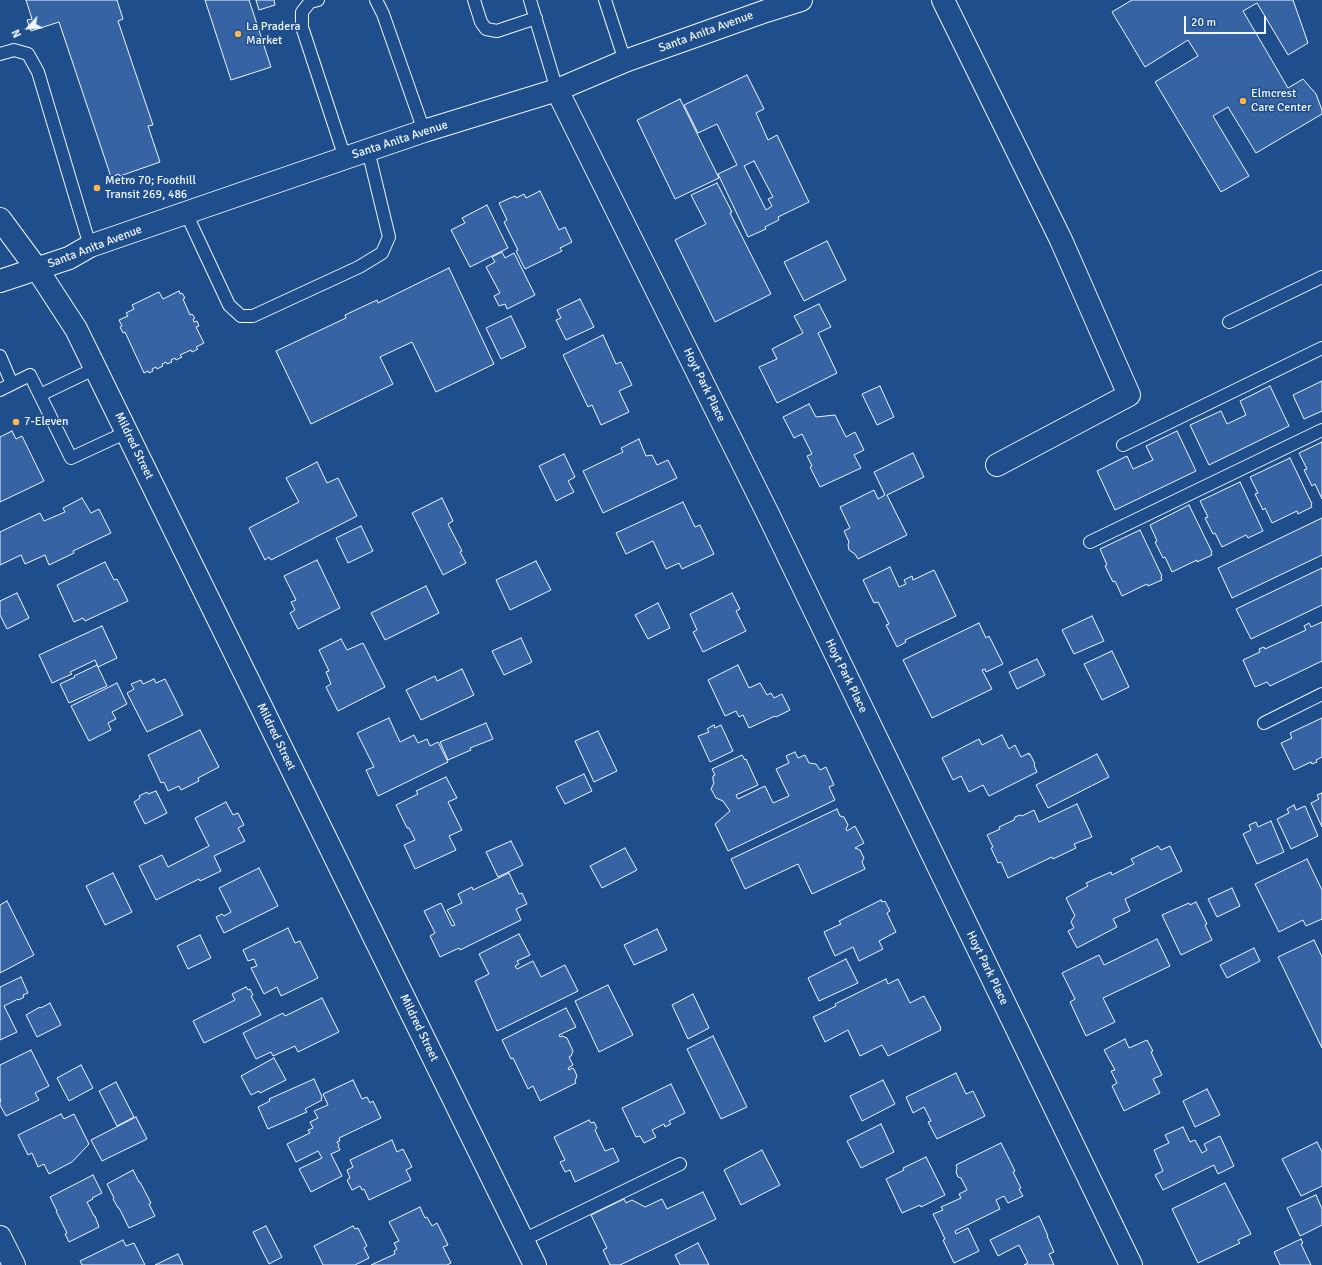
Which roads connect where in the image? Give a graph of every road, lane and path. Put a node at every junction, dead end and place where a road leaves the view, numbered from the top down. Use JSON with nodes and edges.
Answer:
{"nodes":[{"id":1,"x":318,"y":0,"type":"edge"},
{"id":2,"x":376,"y":0,"type":"edge"},
{"id":3,"x":474,"y":0,"type":"edge"},
{"id":4,"x":530,"y":0,"type":"edge"},
{"id":5,"x":605,"y":0,"type":"edge"},
{"id":6,"x":801,"y":0,"type":"edge"},
{"id":7,"x":943,"y":0,"type":"edge"},
{"id":8,"x":536,"y":18,"type":"junction"},
{"id":9,"x":0,"y":54,"type":"edge"},
{"id":10,"x":625,"y":61,"type":"junction"},
{"id":11,"x":557,"y":90,"type":"junction"},
{"id":12,"x":424,"y":131,"type":"junction"},
{"id":13,"x":368,"y":150,"type":"junction"},
{"id":14,"x":345,"y":158,"type":"junction"},
{"id":15,"x":186,"y":213,"type":"junction"},
{"id":16,"x":0,"y":219,"type":"edge"},
{"id":17,"x":90,"y":246,"type":"junction"},
{"id":18,"x":37,"y":268,"type":"junction"},
{"id":19,"x":1322,"y":277,"type":"edge"},
{"id":20,"x":0,"y":281,"type":"edge"},
{"id":21,"x":1229,"y":322,"type":"dead end"},
{"id":22,"x":1322,"y":348,"type":"edge"},
{"id":23,"x":0,"y":356,"type":"edge"},
{"id":24,"x":96,"y":368,"type":"junction"},
{"id":25,"x":12,"y":384,"type":"junction"},
{"id":26,"x":0,"y":390,"type":"edge"},
{"id":27,"x":40,"y":395,"type":"junction"},
{"id":28,"x":1322,"y":430,"type":"edge"},
{"id":29,"x":127,"y":432,"type":"junction"},
{"id":30,"x":1123,"y":445,"type":"dead end"},
{"id":31,"x":997,"y":465,"type":"dead end"},
{"id":32,"x":1090,"y":542,"type":"dead end"},
{"id":33,"x":1322,"y":694,"type":"edge"},
{"id":34,"x":1264,"y":723,"type":"dead end"},
{"id":35,"x":680,"y":1164,"type":"dead end"},
{"id":36,"x":0,"y":1237,"type":"edge"},
{"id":37,"x":522,"y":1240,"type":"junction"},
{"id":38,"x":14,"y":1265,"type":"edge"},
{"id":39,"x":535,"y":1265,"type":"edge"},
{"id":40,"x":1131,"y":1265,"type":"edge"}],
"edges":[{"from":1,"to":14,"type":"lane"},
{"from":2,"to":12,"type":"lane"},
{"from":3,"to":8,"type":"lane"},
{"from":4,"to":8,"type":"lane"},
{"from":5,"to":10,"type":"lane"},
{"from":6,"to":10,"type":"street","name":"Santa Anita Avenue"},
{"from":7,"to":31,"type":"street"},
{"from":8,"to":11,"type":"lane"},
{"from":9,"to":17,"type":"lane"},
{"from":10,"to":11,"type":"street","name":"Santa Anita Avenue"},
{"from":11,"to":12,"type":"street","name":"Santa Anita Avenue"},
{"from":11,"to":40,"type":"street","name":"Hoyt Park Place"},
{"from":12,"to":13,"type":"street","name":"Santa Anita Avenue"},
{"from":13,"to":14,"type":"street","name":"Santa Anita Avenue"},
{"from":13,"to":15,"type":"lane"},
{"from":14,"to":15,"type":"street","name":"Santa Anita Avenue"},
{"from":15,"to":17,"type":"street","name":"Santa Anita Avenue"},
{"from":16,"to":18,"type":"street","name":"Mildred Street"},
{"from":17,"to":18,"type":"street","name":"Santa Anita Avenue"},
{"from":18,"to":20,"type":"street","name":"Santa Anita Avenue"},
{"from":18,"to":24,"type":"street","name":"Mildred Street"},
{"from":19,"to":21,"type":"lane"},
{"from":22,"to":30,"type":"lane"},
{"from":23,"to":25,"type":"lane"},
{"from":24,"to":27,"type":"lane"},
{"from":24,"to":29,"type":"street","name":"Mildred Street"},
{"from":25,"to":26,"type":"lane"},
{"from":25,"to":27,"type":"lane"},
{"from":27,"to":29,"type":"lane"},
{"from":28,"to":32,"type":"lane"},
{"from":29,"to":37,"type":"street","name":"Mildred Street"},
{"from":33,"to":34,"type":"lane"},
{"from":35,"to":37,"type":"lane"},
{"from":36,"to":38,"type":"street"},
{"from":37,"to":39,"type":"street","name":"Mildred Street"}]}
